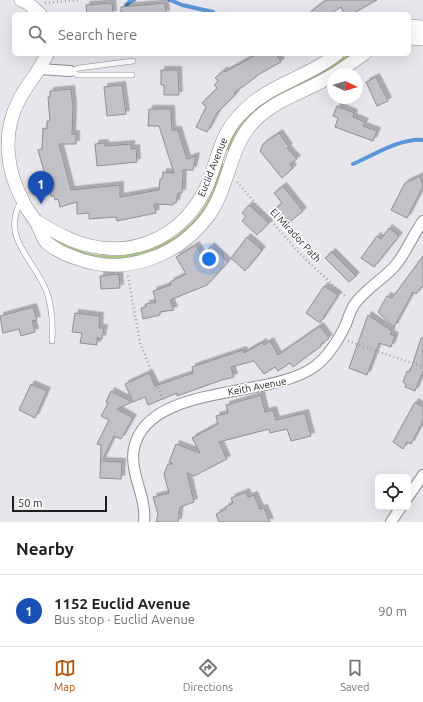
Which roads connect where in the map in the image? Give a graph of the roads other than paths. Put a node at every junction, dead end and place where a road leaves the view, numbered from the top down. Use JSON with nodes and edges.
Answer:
{"nodes":[{"id":1,"x":21,"y":0,"type":"edge"},
{"id":2,"x":39,"y":12,"type":"edge"},
{"id":3,"x":411,"y":26,"type":"edge"},
{"id":4,"x":423,"y":27,"type":"edge"},
{"id":5,"x":411,"y":38,"type":"edge"},
{"id":6,"x":423,"y":39,"type":"edge"},
{"id":7,"x":46,"y":56,"type":"edge"},
{"id":8,"x":334,"y":56,"type":"edge"},
{"id":9,"x":361,"y":56,"type":"edge"},
{"id":10,"x":133,"y":60,"type":"dead end"},
{"id":11,"x":344,"y":68,"type":"edge"},
{"id":12,"x":40,"y":69,"type":"junction"},
{"id":13,"x":70,"y":71,"type":"junction"},
{"id":14,"x":132,"y":75,"type":"dead end"},
{"id":15,"x":327,"y":79,"type":"edge"},
{"id":16,"x":36,"y":221,"type":"junction"},
{"id":17,"x":423,"y":221,"type":"edge"},
{"id":18,"x":22,"y":262,"type":"dead end"},
{"id":19,"x":52,"y":341,"type":"dead end"},
{"id":20,"x":423,"y":475,"type":"edge"},
{"id":21,"x":411,"y":493,"type":"edge"},
{"id":22,"x":399,"y":510,"type":"edge"},
{"id":23,"x":144,"y":522,"type":"edge"},
{"id":24,"x":391,"y":522,"type":"edge"}],
"edges":[{"from":1,"to":2,"type":"street"},
{"from":3,"to":4,"type":"street"},
{"from":5,"to":6,"type":"street"},
{"from":7,"to":12,"type":"street","name":"Euclid Avenue"},
{"from":8,"to":16,"type":"street","name":"Euclid Avenue"},
{"from":9,"to":11,"type":"street","name":"Euclid Avenue"},
{"from":10,"to":13,"type":"lane"},
{"from":12,"to":13,"type":"street"},
{"from":12,"to":16,"type":"street","name":"Euclid Avenue"},
{"from":13,"to":14,"type":"lane"},
{"from":15,"to":16,"type":"street","name":"Euclid Avenue"},
{"from":17,"to":23,"type":"street","name":"Keith Avenue"},
{"from":18,"to":19,"type":"lane"},
{"from":20,"to":21,"type":"street"},
{"from":22,"to":24,"type":"street"}]}
